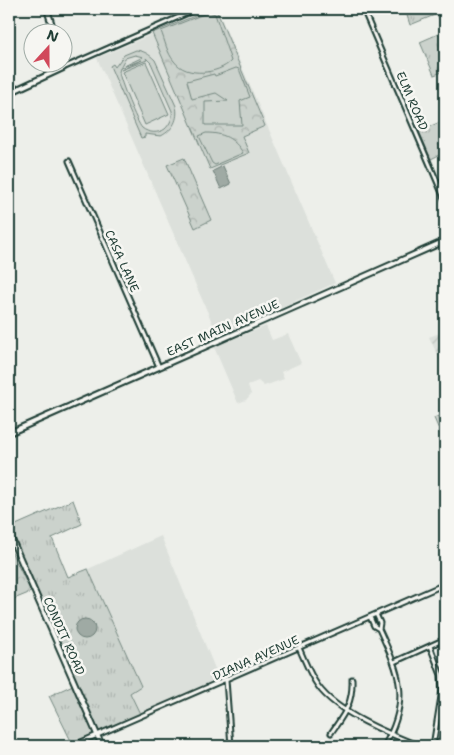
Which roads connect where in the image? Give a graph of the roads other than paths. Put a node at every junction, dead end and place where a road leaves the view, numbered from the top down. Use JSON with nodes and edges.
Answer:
{"nodes":[{"id":1,"x":48,"y":9,"type":"edge"},
{"id":2,"x":197,"y":9,"type":"edge"},
{"id":3,"x":363,"y":9,"type":"edge"},
{"id":4,"x":51,"y":22,"type":"edge"},
{"id":5,"x":72,"y":64,"type":"edge"},
{"id":6,"x":54,"y":72,"type":"edge"},
{"id":7,"x":9,"y":93,"type":"edge"},
{"id":8,"x":69,"y":162,"type":"dead end"},
{"id":9,"x":445,"y":200,"type":"edge"},
{"id":10,"x":445,"y":241,"type":"edge"},
{"id":11,"x":159,"y":368,"type":"junction"},
{"id":12,"x":9,"y":433,"type":"edge"},
{"id":13,"x":9,"y":533,"type":"edge"},
{"id":14,"x":445,"y":584,"type":"edge"},
{"id":15,"x":376,"y":614,"type":"junction"},
{"id":16,"x":370,"y":616,"type":"junction"},
{"id":17,"x":379,"y":629,"type":"junction"},
{"id":18,"x":445,"y":640,"type":"edge"},
{"id":19,"x":430,"y":646,"type":"junction"},
{"id":20,"x":299,"y":648,"type":"junction"},
{"id":21,"x":394,"y":662,"type":"junction"},
{"id":22,"x":352,"y":679,"type":"dead end"},
{"id":23,"x":226,"y":680,"type":"junction"},
{"id":24,"x":345,"y":712,"type":"junction"},
{"id":25,"x":331,"y":733,"type":"dead end"},
{"id":26,"x":391,"y":733,"type":"junction"},
{"id":27,"x":97,"y":736,"type":"junction"},
{"id":28,"x":72,"y":746,"type":"edge"},
{"id":29,"x":102,"y":746,"type":"edge"},
{"id":30,"x":231,"y":746,"type":"edge"},
{"id":31,"x":384,"y":746,"type":"edge"},
{"id":32,"x":420,"y":746,"type":"edge"},
{"id":33,"x":433,"y":746,"type":"edge"}],
"edges":[{"from":1,"to":4,"type":"street"},
{"from":2,"to":5,"type":"street"},
{"from":3,"to":9,"type":"street","name":"ELM ROAD"},
{"from":6,"to":7,"type":"street"},
{"from":8,"to":11,"type":"street","name":"CASA LANE"},
{"from":10,"to":11,"type":"street","name":"EAST MAIN AVENUE"},
{"from":11,"to":12,"type":"street","name":"EAST MAIN AVENUE"},
{"from":13,"to":27,"type":"street","name":"CONDIT ROAD"},
{"from":14,"to":15,"type":"street","name":"DIANA AVENUE"},
{"from":15,"to":16,"type":"street","name":"DIANA AVENUE"},
{"from":15,"to":17,"type":"street"},
{"from":16,"to":17,"type":"street"},
{"from":16,"to":20,"type":"street","name":"DIANA AVENUE"},
{"from":17,"to":21,"type":"street"},
{"from":18,"to":19,"type":"street"},
{"from":19,"to":21,"type":"street"},
{"from":19,"to":33,"type":"street"},
{"from":20,"to":23,"type":"street","name":"DIANA AVENUE"},
{"from":20,"to":24,"type":"street"},
{"from":21,"to":26,"type":"street"},
{"from":22,"to":24,"type":"street"},
{"from":23,"to":27,"type":"street","name":"DIANA AVENUE"},
{"from":23,"to":30,"type":"street"},
{"from":24,"to":25,"type":"street"},
{"from":24,"to":26,"type":"street"},
{"from":26,"to":31,"type":"street"},
{"from":26,"to":32,"type":"street"},
{"from":27,"to":28,"type":"street","name":"DIANA AVENUE"},
{"from":27,"to":29,"type":"street","name":"CONDIT ROAD"}]}
